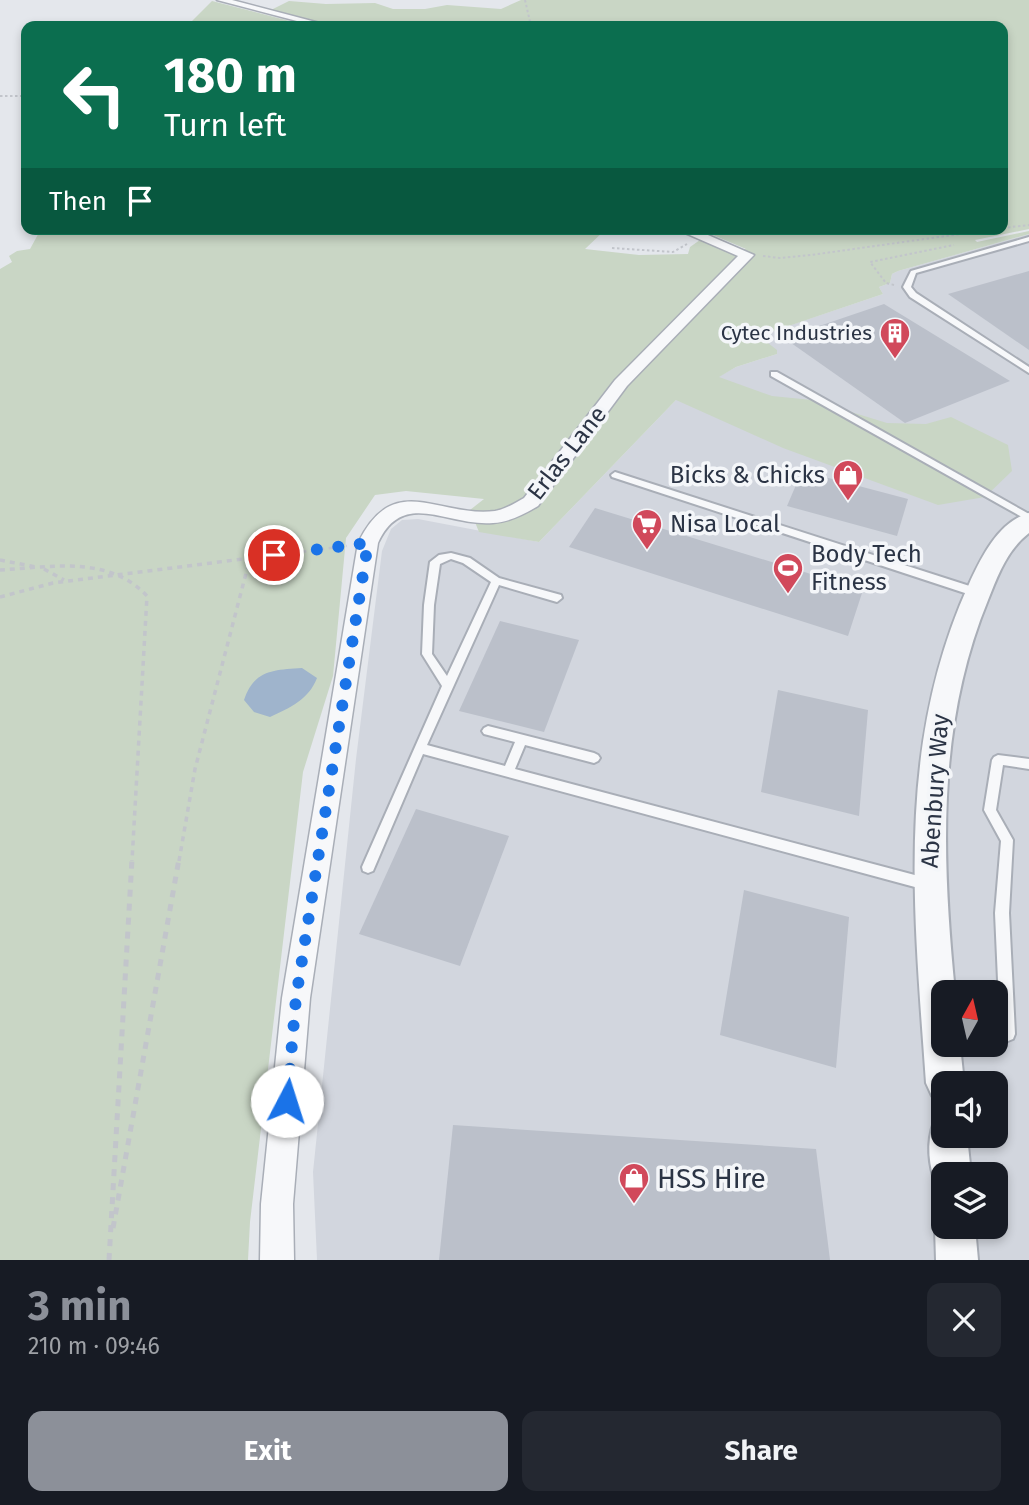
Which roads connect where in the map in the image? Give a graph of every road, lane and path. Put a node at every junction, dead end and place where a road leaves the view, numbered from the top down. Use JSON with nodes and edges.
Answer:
{"nodes":[{"id":1,"x":221,"y":0,"type":"edge"},
{"id":2,"x":525,"y":0,"type":"edge"},
{"id":3,"x":306,"y":21,"type":"edge"},
{"id":4,"x":530,"y":21,"type":"edge"},
{"id":5,"x":0,"y":96,"type":"edge"},
{"id":6,"x":21,"y":96,"type":"edge"},
{"id":7,"x":1029,"y":225,"type":"edge"},
{"id":8,"x":1008,"y":227,"type":"edge"},
{"id":9,"x":699,"y":235,"type":"edge"},
{"id":10,"x":953,"y":235,"type":"edge"},
{"id":11,"x":705,"y":237,"type":"junction"},
{"id":12,"x":1029,"y":239,"type":"edge"},
{"id":13,"x":612,"y":248,"type":"dead end"},
{"id":14,"x":747,"y":255,"type":"junction"},
{"id":15,"x":1029,"y":371,"type":"edge"},
{"id":16,"x":774,"y":374,"type":"dead end"},
{"id":17,"x":615,"y":475,"type":"dead end"},
{"id":18,"x":1029,"y":519,"type":"edge"},
{"id":19,"x":368,"y":543,"type":"junction"},
{"id":20,"x":250,"y":558,"type":"junction"},
{"id":21,"x":0,"y":560,"type":"edge"},
{"id":22,"x":44,"y":568,"type":"junction"},
{"id":23,"x":0,"y":570,"type":"edge"},
{"id":24,"x":124,"y":574,"type":"junction"},
{"id":25,"x":66,"y":581,"type":"junction"},
{"id":26,"x":496,"y":581,"type":"junction"},
{"id":27,"x":978,"y":593,"type":"junction"},
{"id":28,"x":0,"y":597,"type":"edge"},
{"id":29,"x":557,"y":598,"type":"dead end"},
{"id":30,"x":449,"y":686,"type":"junction"},
{"id":31,"x":488,"y":731,"type":"dead end"},
{"id":32,"x":522,"y":740,"type":"junction"},
{"id":33,"x":420,"y":748,"type":"junction"},
{"id":34,"x":594,"y":758,"type":"dead end"},
{"id":35,"x":1029,"y":764,"type":"edge"},
{"id":36,"x":509,"y":770,"type":"junction"},
{"id":37,"x":368,"y":867,"type":"dead end"},
{"id":38,"x":929,"y":884,"type":"junction"},
{"id":39,"x":939,"y":980,"type":"edge"},
{"id":40,"x":1005,"y":980,"type":"edge"},
{"id":41,"x":956,"y":1239,"type":"edge"},
{"id":42,"x":110,"y":1243,"type":"junction"},
{"id":43,"x":109,"y":1260,"type":"edge"},
{"id":44,"x":277,"y":1260,"type":"edge"},
{"id":45,"x":957,"y":1260,"type":"edge"}],
"edges":[{"from":1,"to":3,"type":"street"},
{"from":2,"to":4,"type":"path"},
{"from":5,"to":6,"type":"path"},
{"from":7,"to":8,"type":"path"},
{"from":9,"to":11,"type":"street"},
{"from":10,"to":14,"type":"path"},
{"from":11,"to":13,"type":"path"},
{"from":11,"to":14,"type":"street"},
{"from":12,"to":15,"type":"lane"},
{"from":14,"to":19,"type":"street","name":"Erlas Lane"},
{"from":16,"to":18,"type":"lane"},
{"from":17,"to":27,"type":"lane"},
{"from":18,"to":27,"type":"street","name":"Abenbury Way"},
{"from":19,"to":20,"type":"path"},
{"from":19,"to":44,"type":"street","name":"Erlas Lane"},
{"from":20,"to":24,"type":"path"},
{"from":20,"to":42,"type":"path"},
{"from":21,"to":22,"type":"path"},
{"from":22,"to":23,"type":"path"},
{"from":22,"to":24,"type":"path"},
{"from":22,"to":25,"type":"path"},
{"from":24,"to":25,"type":"path"},
{"from":24,"to":42,"type":"path"},
{"from":25,"to":28,"type":"path"},
{"from":26,"to":29,"type":"lane"},
{"from":26,"to":30,"type":"lane"},
{"from":26,"to":30,"type":"lane"},
{"from":27,"to":38,"type":"street","name":"Abenbury Way"},
{"from":30,"to":33,"type":"lane"},
{"from":31,"to":32,"type":"lane"},
{"from":32,"to":34,"type":"lane"},
{"from":32,"to":36,"type":"lane"},
{"from":33,"to":36,"type":"lane"},
{"from":33,"to":37,"type":"lane"},
{"from":35,"to":40,"type":"lane"},
{"from":36,"to":38,"type":"lane"},
{"from":38,"to":39,"type":"street","name":"Abenbury Way"},
{"from":41,"to":45,"type":"street"},
{"from":42,"to":43,"type":"path"}]}
